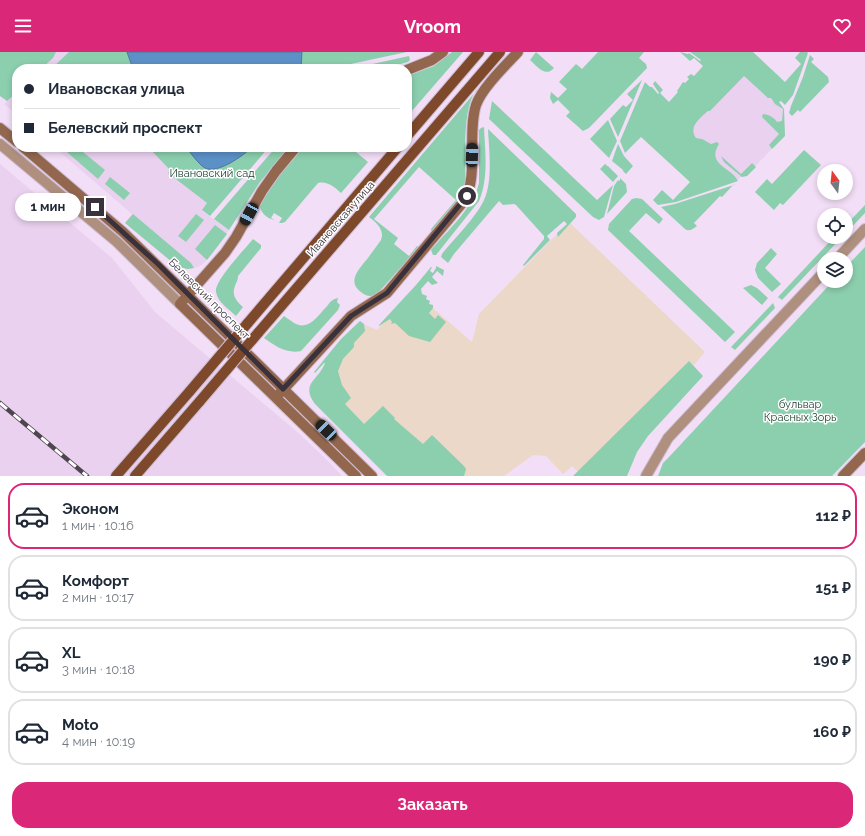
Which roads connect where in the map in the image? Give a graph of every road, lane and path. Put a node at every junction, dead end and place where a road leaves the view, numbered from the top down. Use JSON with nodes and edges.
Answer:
{"nodes":[{"id":1,"x":443,"y":52,"type":"edge"},
{"id":2,"x":479,"y":52,"type":"edge"},
{"id":3,"x":500,"y":52,"type":"edge"},
{"id":4,"x":518,"y":52,"type":"edge"},
{"id":5,"x":412,"y":68,"type":"edge"},
{"id":6,"x":0,"y":128,"type":"edge"},
{"id":7,"x":412,"y":130,"type":"edge"},
{"id":8,"x":12,"y":138,"type":"edge"},
{"id":9,"x":0,"y":144,"type":"edge"},
{"id":10,"x":29,"y":152,"type":"edge"},
{"id":11,"x":292,"y":152,"type":"edge"},
{"id":12,"x":394,"y":152,"type":"edge"},
{"id":13,"x":865,"y":229,"type":"edge"},
{"id":14,"x":844,"y":252,"type":"edge"},
{"id":15,"x":817,"y":279,"type":"edge"},
{"id":16,"x":188,"y":296,"type":"junction"},
{"id":17,"x":180,"y":304,"type":"junction"},
{"id":18,"x":283,"y":389,"type":"junction"},
{"id":19,"x":276,"y":398,"type":"junction"},
{"id":20,"x":865,"y":453,"type":"edge"},
{"id":21,"x":116,"y":476,"type":"edge"},
{"id":22,"x":135,"y":476,"type":"edge"},
{"id":23,"x":356,"y":476,"type":"edge"},
{"id":24,"x":372,"y":476,"type":"edge"},
{"id":25,"x":646,"y":476,"type":"edge"},
{"id":26,"x":843,"y":476,"type":"edge"}],
"edges":[{"from":1,"to":5,"type":"street"},
{"from":2,"to":7,"type":"main road"},
{"from":3,"to":22,"type":"main road","name":"Ивановская улица","bridge":true},
{"from":4,"to":18,"type":"street"},
{"from":6,"to":8,"type":"street"},
{"from":9,"to":17,"type":"street"},
{"from":10,"to":16,"type":"street","name":"Белевский проспект"},
{"from":11,"to":16,"type":"street"},
{"from":12,"to":21,"type":"main road","name":"Ивановская улица","bridge":true},
{"from":13,"to":14,"type":"street"},
{"from":15,"to":25,"type":"street"},
{"from":16,"to":17,"type":"street"},
{"from":16,"to":18,"type":"street","name":"Белевский проспект"},
{"from":17,"to":19,"type":"street"},
{"from":18,"to":19,"type":"street"},
{"from":18,"to":24,"type":"street","name":"Белевский проспект"},
{"from":19,"to":23,"type":"street"},
{"from":20,"to":26,"type":"street"}]}
